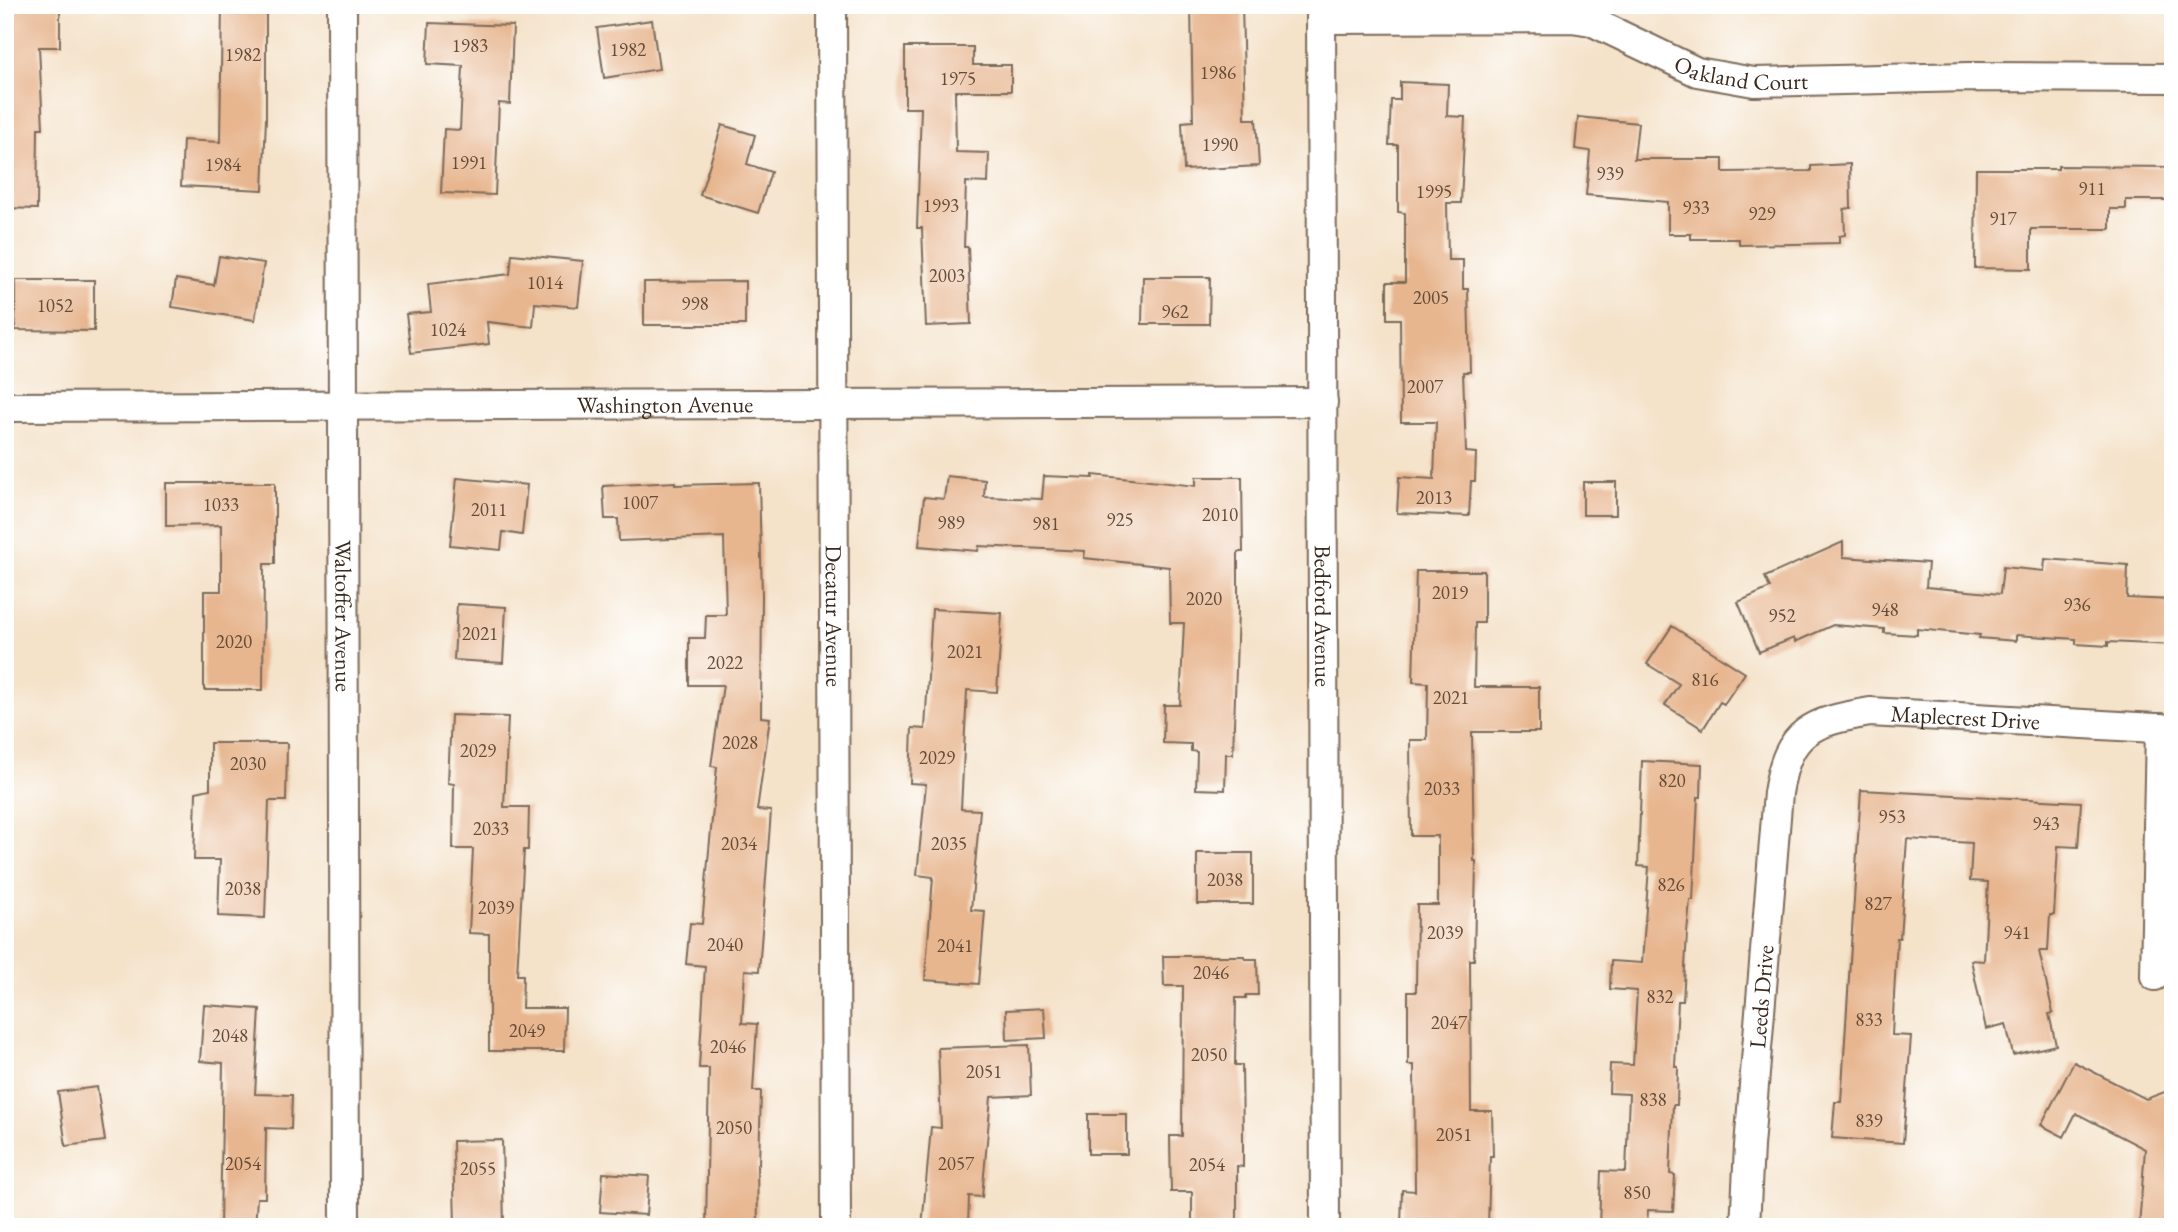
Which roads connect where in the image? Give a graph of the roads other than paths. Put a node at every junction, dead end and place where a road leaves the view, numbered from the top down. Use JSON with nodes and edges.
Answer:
{"nodes":[{"id":1,"x":342,"y":5,"type":"edge"},
{"id":2,"x":832,"y":5,"type":"edge"},
{"id":3,"x":1321,"y":12,"type":"edge"},
{"id":4,"x":2173,"y":78,"type":"edge"},
{"id":5,"x":1323,"y":402,"type":"junction"},
{"id":6,"x":833,"y":403,"type":"junction"},
{"id":7,"x":342,"y":406,"type":"junction"},
{"id":8,"x":5,"y":407,"type":"edge"},
{"id":9,"x":2166,"y":729,"type":"edge"},
{"id":10,"x":1782,"y":767,"type":"joint"},
{"id":11,"x":2155,"y":976,"type":"dead end"},
{"id":12,"x":345,"y":1227,"type":"edge"},
{"id":13,"x":836,"y":1227,"type":"edge"},
{"id":14,"x":1325,"y":1227,"type":"edge"},
{"id":15,"x":1745,"y":1227,"type":"edge"}],
"edges":[{"from":1,"to":7,"type":"street","name":"Waltoffer Avenue"},
{"from":2,"to":6,"type":"street","name":"Decatur Avenue"},
{"from":3,"to":4,"type":"street","name":"Oakland Court"},
{"from":3,"to":5,"type":"street","name":"Bedford Avenue"},
{"from":5,"to":6,"type":"street","name":"Washington Avenue"},
{"from":5,"to":14,"type":"street","name":"Bedford Avenue"},
{"from":6,"to":7,"type":"street","name":"Washington Avenue"},
{"from":6,"to":13,"type":"street","name":"Decatur Avenue"},
{"from":7,"to":8,"type":"street","name":"Washington Avenue"},
{"from":7,"to":12,"type":"street","name":"Waltoffer Avenue"},
{"from":9,"to":10,"type":"street","name":"Maplecrest Drive"},
{"from":9,"to":11,"type":"street"},
{"from":10,"to":15,"type":"street","name":"Leeds Drive"}]}
